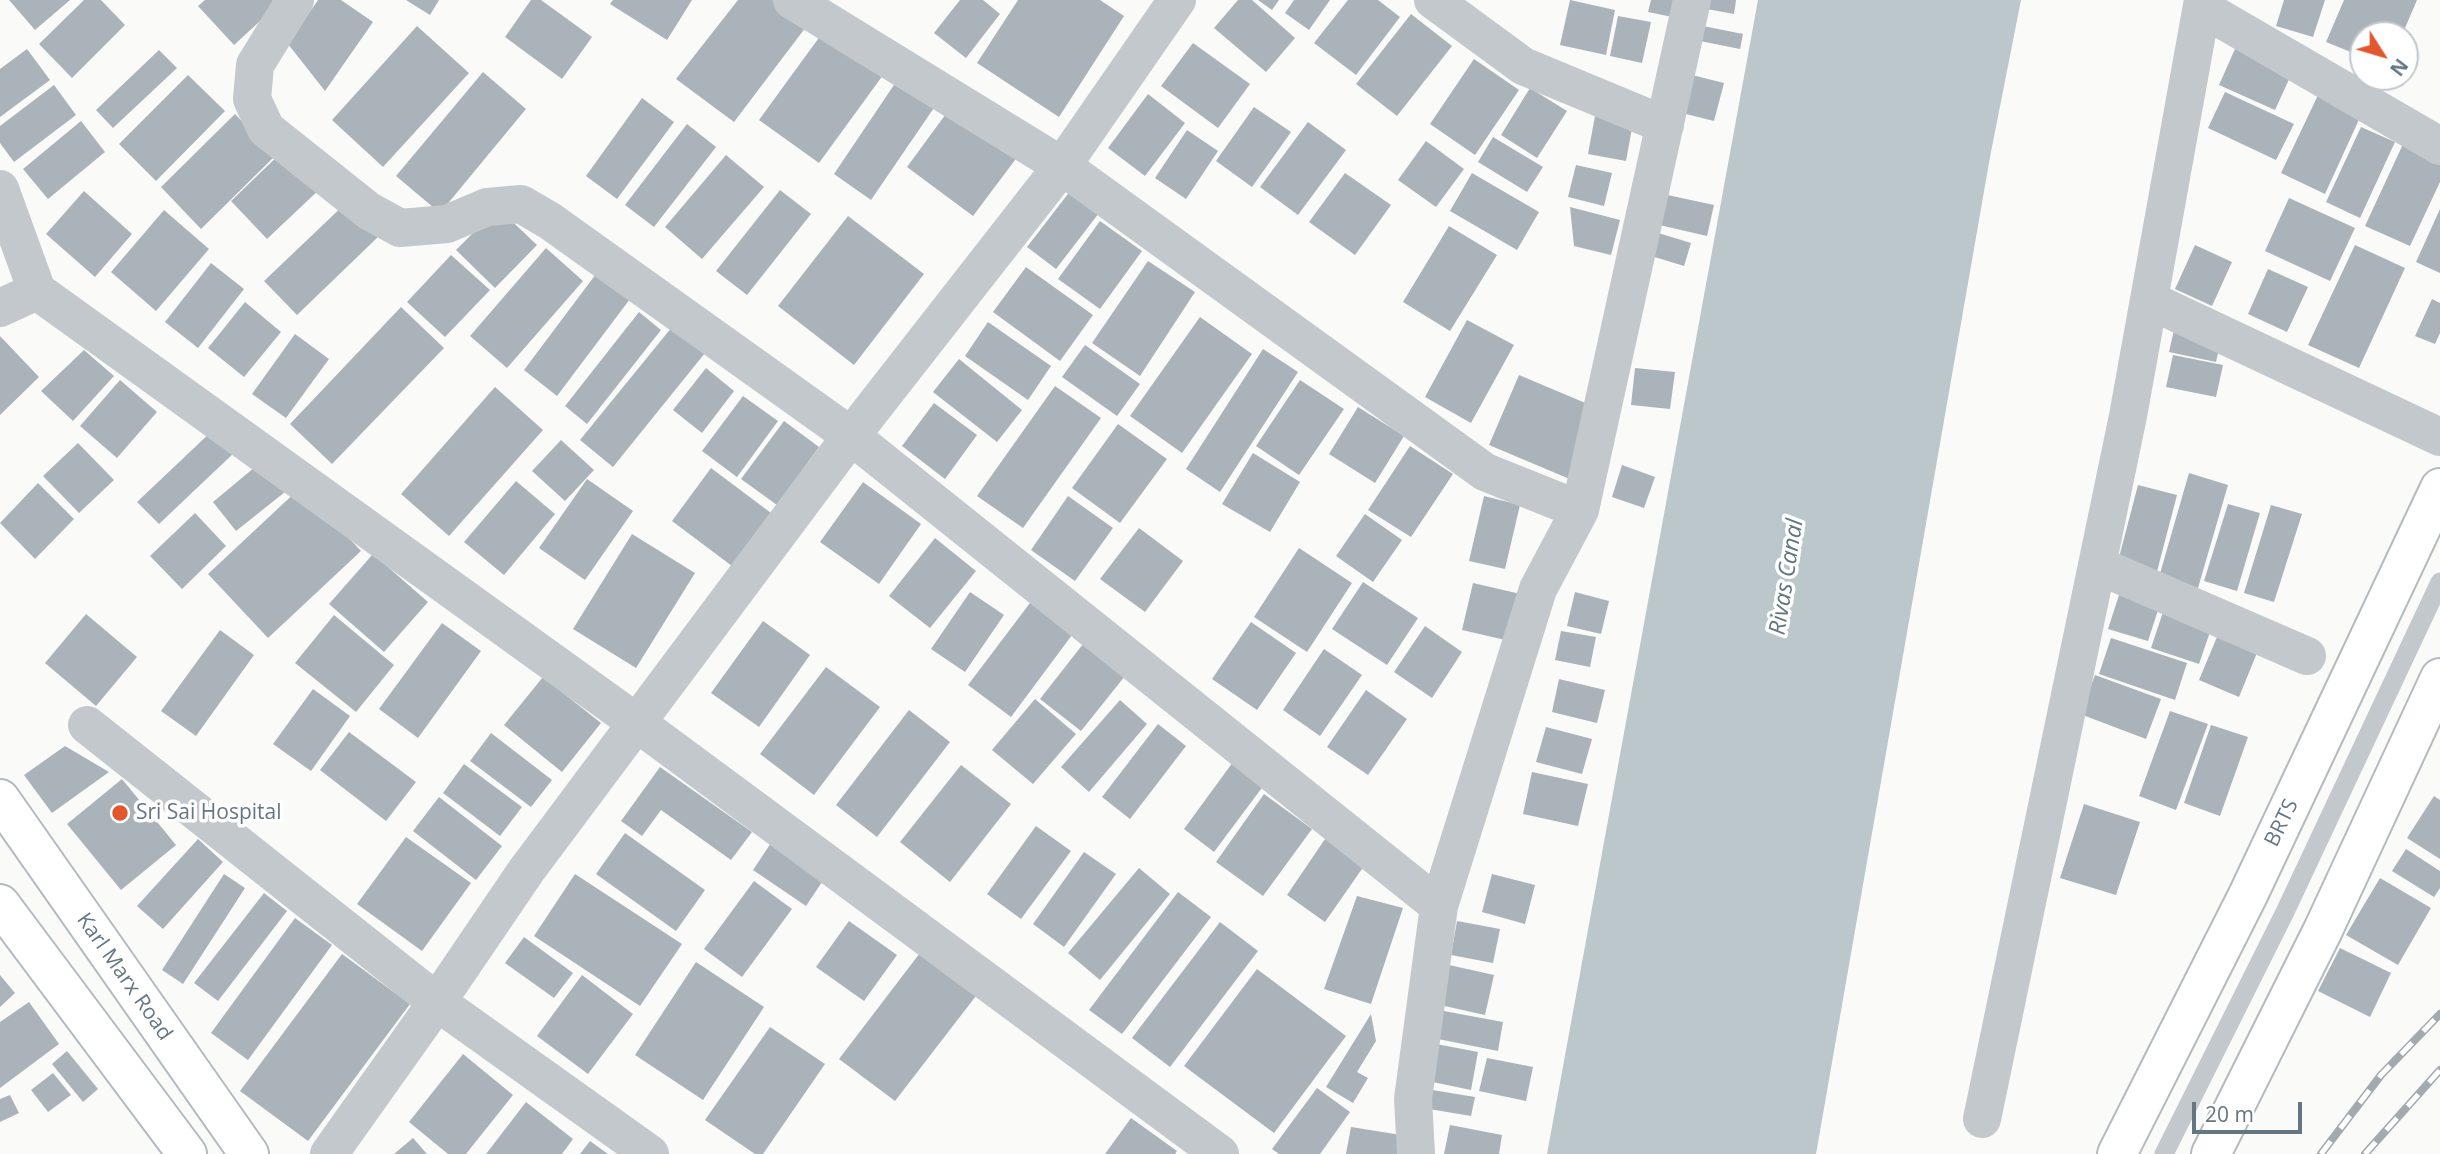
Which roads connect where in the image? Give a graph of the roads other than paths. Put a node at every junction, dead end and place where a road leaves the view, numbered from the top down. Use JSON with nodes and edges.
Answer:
{"nodes":[{"id":1,"x":295,"y":0,"type":"edge"},
{"id":2,"x":792,"y":0,"type":"edge"},
{"id":3,"x":1177,"y":0,"type":"edge"},
{"id":4,"x":1433,"y":0,"type":"edge"},
{"id":5,"x":1692,"y":0,"type":"edge"},
{"id":6,"x":2203,"y":4,"type":"edge"},
{"id":7,"x":1665,"y":125,"type":"junction"},
{"id":8,"x":2440,"y":146,"type":"edge"},
{"id":9,"x":1062,"y":166,"type":"junction"},
{"id":10,"x":0,"y":188,"type":"edge"},
{"id":11,"x":37,"y":291,"type":"junction"},
{"id":12,"x":2149,"y":300,"type":"junction"},
{"id":13,"x":0,"y":308,"type":"edge"},
{"id":14,"x":851,"y":436,"type":"junction"},
{"id":15,"x":2440,"y":437,"type":"edge"},
{"id":16,"x":2440,"y":488,"type":"edge"},
{"id":17,"x":1580,"y":510,"type":"junction"},
{"id":18,"x":2096,"y":565,"type":"junction"},
{"id":19,"x":2440,"y":582,"type":"edge"},
{"id":20,"x":2307,"y":656,"type":"dead end"},
{"id":21,"x":2440,"y":678,"type":"edge"},
{"id":22,"x":637,"y":723,"type":"junction"},
{"id":23,"x":87,"y":725,"type":"dead end"},
{"id":24,"x":0,"y":799,"type":"edge"},
{"id":25,"x":0,"y":904,"type":"edge"},
{"id":26,"x":1439,"y":906,"type":"junction"},
{"id":27,"x":437,"y":1002,"type":"junction"},
{"id":28,"x":1982,"y":1119,"type":"dead end"},
{"id":29,"x":2167,"y":1148,"type":"edge"},
{"id":30,"x":187,"y":1154,"type":"edge"},
{"id":31,"x":249,"y":1154,"type":"edge"},
{"id":32,"x":329,"y":1154,"type":"edge"},
{"id":33,"x":650,"y":1154,"type":"edge"},
{"id":34,"x":1220,"y":1154,"type":"edge"},
{"id":35,"x":1416,"y":1154,"type":"edge"},
{"id":36,"x":2117,"y":1154,"type":"edge"},
{"id":37,"x":2211,"y":1154,"type":"edge"}],
"edges":[{"from":1,"to":14,"type":"street"},
{"from":2,"to":9,"type":"street"},
{"from":3,"to":9,"type":"street"},
{"from":4,"to":7,"type":"street"},
{"from":5,"to":7,"type":"street"},
{"from":6,"to":8,"type":"street"},
{"from":6,"to":12,"type":"street"},
{"from":7,"to":17,"type":"street"},
{"from":9,"to":14,"type":"street"},
{"from":9,"to":17,"type":"street"},
{"from":10,"to":11,"type":"street"},
{"from":11,"to":13,"type":"street"},
{"from":11,"to":22,"type":"street"},
{"from":12,"to":15,"type":"street"},
{"from":12,"to":18,"type":"street"},
{"from":14,"to":22,"type":"street"},
{"from":14,"to":26,"type":"street"},
{"from":16,"to":36,"type":"main road","name":"BRTS"},
{"from":17,"to":26,"type":"street"},
{"from":18,"to":20,"type":"street"},
{"from":18,"to":28,"type":"street"},
{"from":19,"to":29,"type":"lane"},
{"from":21,"to":37,"type":"main road"},
{"from":22,"to":27,"type":"street"},
{"from":22,"to":34,"type":"street"},
{"from":23,"to":27,"type":"street"},
{"from":24,"to":31,"type":"main road","name":"Karl Marx Road"},
{"from":25,"to":30,"type":"main road"},
{"from":26,"to":35,"type":"street"},
{"from":27,"to":32,"type":"street"},
{"from":27,"to":33,"type":"street"}]}
